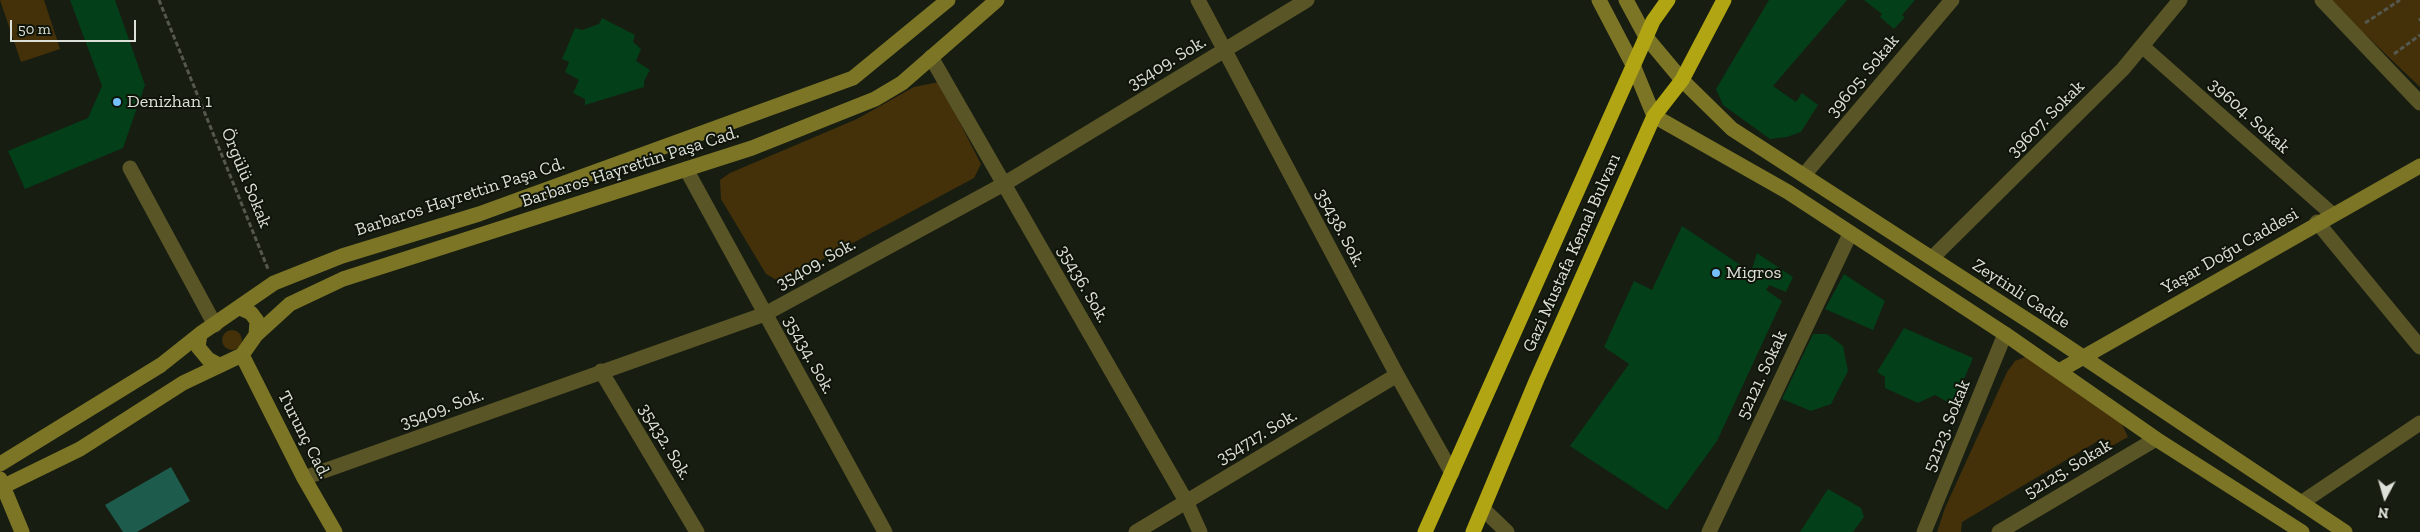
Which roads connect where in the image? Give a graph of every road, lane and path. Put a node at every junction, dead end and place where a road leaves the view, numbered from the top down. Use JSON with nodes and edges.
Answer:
{"nodes":[{"id":1,"x":159,"y":0,"type":"edge"},
{"id":2,"x":948,"y":0,"type":"edge"},
{"id":3,"x":997,"y":0,"type":"edge"},
{"id":4,"x":1198,"y":0,"type":"edge"},
{"id":5,"x":1307,"y":0,"type":"edge"},
{"id":6,"x":1599,"y":0,"type":"edge"},
{"id":7,"x":1626,"y":0,"type":"edge"},
{"id":8,"x":1668,"y":0,"type":"edge"},
{"id":9,"x":1724,"y":0,"type":"edge"},
{"id":10,"x":1952,"y":0,"type":"edge"},
{"id":11,"x":2180,"y":0,"type":"edge"},
{"id":12,"x":2322,"y":0,"type":"edge"},
{"id":13,"x":2400,"y":0,"type":"edge"},
{"id":14,"x":2352,"y":32,"type":"junction"},
{"id":15,"x":2420,"y":35,"type":"edge"},
{"id":16,"x":1646,"y":37,"type":"junction"},
{"id":17,"x":2142,"y":46,"type":"junction"},
{"id":18,"x":1224,"y":50,"type":"junction"},
{"id":19,"x":932,"y":57,"type":"junction"},
{"id":20,"x":2382,"y":63,"type":"junction"},
{"id":21,"x":1633,"y":65,"type":"junction"},
{"id":22,"x":1682,"y":80,"type":"junction"},
{"id":23,"x":2420,"y":103,"type":"edge"},
{"id":24,"x":1654,"y":116,"type":"junction"},
{"id":25,"x":2420,"y":166,"type":"edge"},
{"id":26,"x":130,"y":168,"type":"dead end"},
{"id":27,"x":686,"y":169,"type":"junction"},
{"id":28,"x":1804,"y":175,"type":"junction"},
{"id":29,"x":1004,"y":184,"type":"junction"},
{"id":30,"x":2332,"y":214,"type":"junction"},
{"id":31,"x":2317,"y":222,"type":"junction"},
{"id":32,"x":1850,"y":234,"type":"junction"},
{"id":33,"x":1932,"y":258,"type":"junction"},
{"id":34,"x":274,"y":283,"type":"junction"},
{"id":35,"x":240,"y":308,"type":"junction"},
{"id":36,"x":765,"y":314,"type":"junction"},
{"id":37,"x":215,"y":325,"type":"junction"},
{"id":38,"x":200,"y":334,"type":"junction"},
{"id":39,"x":2005,"y":334,"type":"junction"},
{"id":40,"x":256,"y":335,"type":"junction"},
{"id":41,"x":2420,"y":347,"type":"edge"},
{"id":42,"x":242,"y":354,"type":"junction"},
{"id":43,"x":2083,"y":357,"type":"junction"},
{"id":44,"x":219,"y":365,"type":"junction"},
{"id":45,"x":2060,"y":371,"type":"junction"},
{"id":46,"x":601,"y":372,"type":"junction"},
{"id":47,"x":1397,"y":375,"type":"junction"},
{"id":48,"x":2420,"y":423,"type":"edge"},
{"id":49,"x":2156,"y":439,"type":"junction"},
{"id":50,"x":0,"y":464,"type":"edge"},
{"id":51,"x":1452,"y":473,"type":"junction"},
{"id":52,"x":304,"y":478,"type":"junction"},
{"id":53,"x":2,"y":485,"type":"edge"},
{"id":54,"x":1186,"y":501,"type":"junction"},
{"id":55,"x":2302,"y":503,"type":"junction"},
{"id":56,"x":1483,"y":509,"type":"junction"},
{"id":57,"x":22,"y":532,"type":"edge"},
{"id":58,"x":336,"y":532,"type":"edge"},
{"id":59,"x":696,"y":532,"type":"edge"},
{"id":60,"x":885,"y":532,"type":"edge"},
{"id":61,"x":1136,"y":532,"type":"edge"},
{"id":62,"x":1200,"y":532,"type":"edge"},
{"id":63,"x":1425,"y":532,"type":"edge"},
{"id":64,"x":1472,"y":532,"type":"edge"},
{"id":65,"x":1507,"y":532,"type":"edge"},
{"id":66,"x":1709,"y":532,"type":"edge"},
{"id":67,"x":1924,"y":532,"type":"edge"},
{"id":68,"x":1999,"y":532,"type":"edge"},
{"id":69,"x":2302,"y":532,"type":"edge"},
{"id":70,"x":2345,"y":532,"type":"edge"}],
"edges":[{"from":1,"to":34,"type":"path","name":"Örgülü Sokak"},
{"from":2,"to":34,"type":"street","name":"Barbaros Hayrettin Paşa Cd."},
{"from":3,"to":19,"type":"street","name":"Barbaros Hayrettin Paşa Cad."},
{"from":4,"to":18,"type":"street","name":"35438. Sok."},
{"from":5,"to":18,"type":"street","name":"35409. Sok."},
{"from":6,"to":21,"type":"street"},
{"from":7,"to":16,"type":"street"},
{"from":8,"to":16,"type":"highway","name":"Gazi Mustafa Kemal Bulvarı"},
{"from":9,"to":22,"type":"highway","name":"Gazi Mustafa Kemal Bulvarı"},
{"from":10,"to":28,"type":"street","name":"39605. Sokak"},
{"from":11,"to":17,"type":"street","name":"39607. Sokak"},
{"from":12,"to":14,"type":"street"},
{"from":13,"to":14,"type":"path"},
{"from":14,"to":20,"type":"street"},
{"from":15,"to":20,"type":"path"},
{"from":16,"to":21,"type":"highway","name":"Gazi Mustafa Kemal Bulvarı"},
{"from":16,"to":22,"type":"street"},
{"from":17,"to":30,"type":"street","name":"39604. Sokak"},
{"from":17,"to":33,"type":"street","name":"39607. Sokak"},
{"from":18,"to":29,"type":"street","name":"35409. Sok."},
{"from":18,"to":47,"type":"street","name":"35438. Sok."},
{"from":19,"to":27,"type":"street","name":"Barbaros Hayrettin Paşa Cad."},
{"from":19,"to":29,"type":"street","name":"35436. Sok."},
{"from":20,"to":23,"type":"street"},
{"from":21,"to":24,"type":"street"},
{"from":21,"to":51,"type":"highway","name":"Gazi Mustafa Kemal Bulvarı"},
{"from":22,"to":24,"type":"highway","name":"Gazi Mustafa Kemal Bulvarı"},
{"from":22,"to":28,"type":"street","name":"Zeytinli Cadde"},
{"from":24,"to":32,"type":"street"},
{"from":24,"to":56,"type":"highway","name":"Gazi Mustafa Kemal Bulvarı"},
{"from":25,"to":30,"type":"street","name":"Yaşar Doğu Caddesi"},
{"from":26,"to":37,"type":"street"},
{"from":27,"to":36,"type":"street","name":"35434. Sok."},
{"from":27,"to":40,"type":"street","name":"Barbaros Hayrettin Paşa Cad."},
{"from":28,"to":33,"type":"street","name":"Zeytinli Cadde"},
{"from":29,"to":36,"type":"street","name":"35409. Sok."},
{"from":29,"to":54,"type":"street","name":"35436. Sok."},
{"from":30,"to":31,"type":"street","name":"Yaşar Doğu Caddesi"},
{"from":31,"to":41,"type":"street"},
{"from":31,"to":43,"type":"street","name":"Yaşar Doğu Caddesi"},
{"from":32,"to":39,"type":"street"},
{"from":32,"to":66,"type":"street","name":"52121. Sokak"},
{"from":33,"to":43,"type":"street","name":"Zeytinli Cadde"},
{"from":34,"to":35,"type":"street","name":"Barbaros Hayrettin Paşa Cd."},
{"from":35,"to":37,"type":"street","name":"Barbaros Hayrettin Paşa Cd."},
{"from":35,"to":40,"type":"street"},
{"from":36,"to":46,"type":"street","name":"35409. Sok."},
{"from":36,"to":60,"type":"street","name":"35434. Sok."},
{"from":37,"to":38,"type":"street","name":"Barbaros Hayrettin Paşa Cd."},
{"from":38,"to":44,"type":"street"},
{"from":38,"to":50,"type":"street","name":"Barbaros Hayrettin Paşa Cd."},
{"from":39,"to":45,"type":"street"},
{"from":39,"to":67,"type":"street","name":"52123. Sokak"},
{"from":40,"to":42,"type":"street"},
{"from":42,"to":44,"type":"street"},
{"from":42,"to":52,"type":"street","name":"Turunç Cad."},
{"from":43,"to":45,"type":"street","name":"Yaşar Doğu Caddesi"},
{"from":43,"to":55,"type":"street","name":"Zeytinli Cadde"},
{"from":44,"to":53,"type":"street"},
{"from":45,"to":49,"type":"street"},
{"from":46,"to":52,"type":"street","name":"35409. Sok."},
{"from":46,"to":59,"type":"street","name":"35432. Sok."},
{"from":47,"to":51,"type":"street","name":"35438. Sok."},
{"from":47,"to":54,"type":"street","name":"354717. Sok."},
{"from":48,"to":55,"type":"street"},
{"from":49,"to":68,"type":"street","name":"52125. Sokak"},
{"from":49,"to":69,"type":"street"},
{"from":51,"to":63,"type":"highway","name":"Gazi Mustafa Kemal Bulvarı"},
{"from":52,"to":58,"type":"street","name":"Turunç Cad."},
{"from":53,"to":57,"type":"street"},
{"from":54,"to":61,"type":"street","name":"354717. Sok."},
{"from":54,"to":62,"type":"street","name":"35436. Sok."},
{"from":55,"to":70,"type":"street","name":"Zeytinli Cadde"},
{"from":56,"to":64,"type":"highway","name":"Gazi Mustafa Kemal Bulvarı"},
{"from":56,"to":65,"type":"street"}]}
